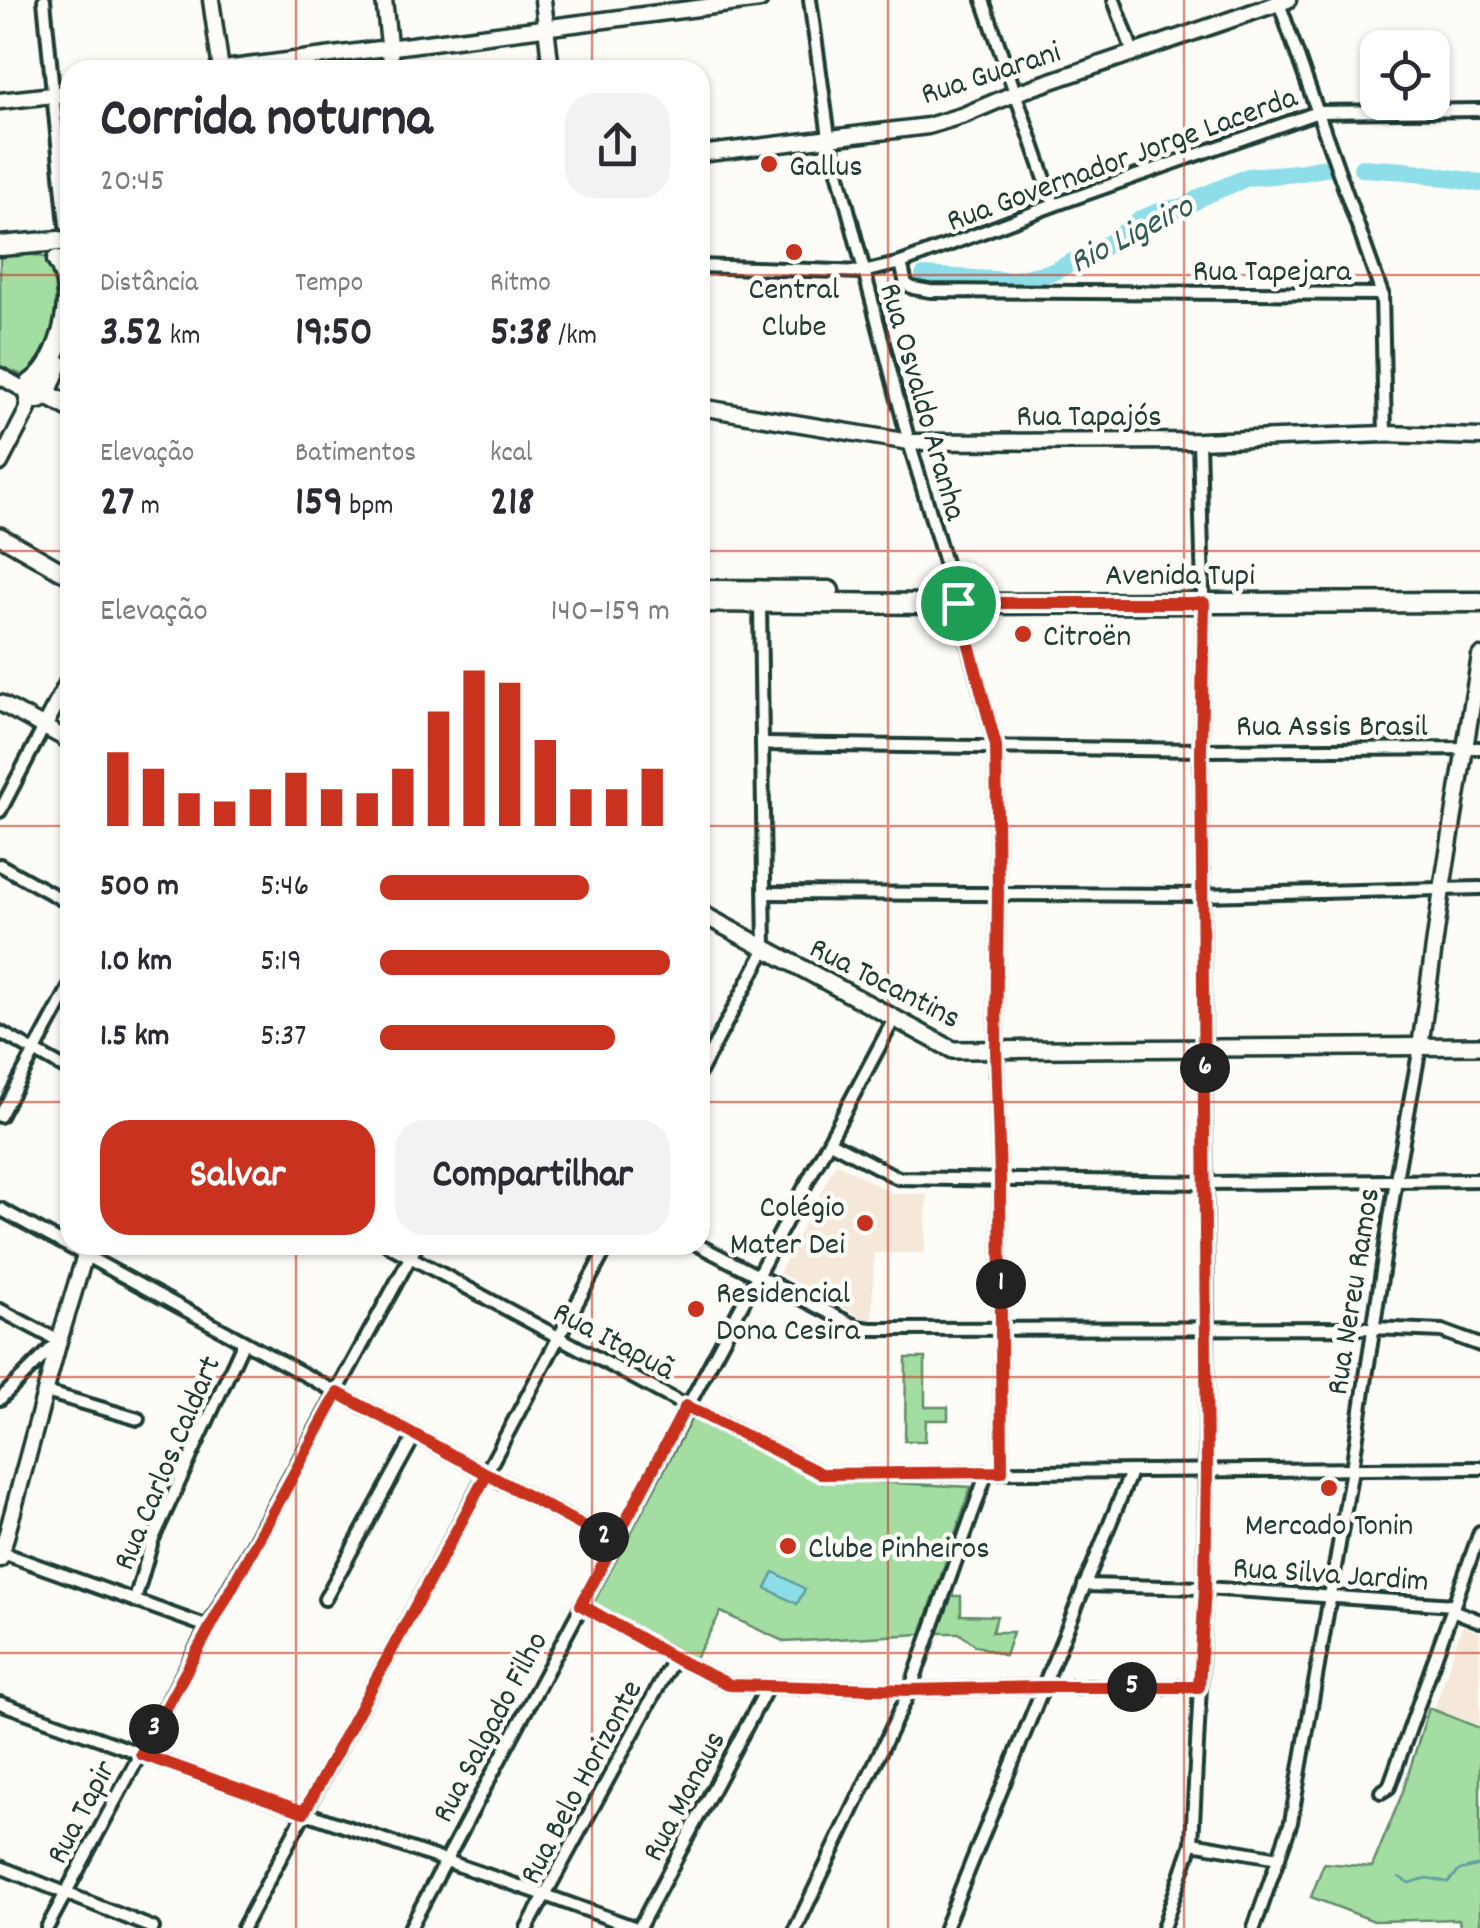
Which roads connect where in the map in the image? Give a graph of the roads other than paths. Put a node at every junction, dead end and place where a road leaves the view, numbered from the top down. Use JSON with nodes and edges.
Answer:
{"nodes":[{"id":1,"x":44,"y":0,"type":"edge"},
{"id":2,"x":211,"y":0,"type":"edge"},
{"id":3,"x":384,"y":0,"type":"edge"},
{"id":4,"x":543,"y":0,"type":"edge"},
{"id":5,"x":760,"y":0,"type":"edge"},
{"id":6,"x":810,"y":0,"type":"edge"},
{"id":7,"x":983,"y":0,"type":"edge"},
{"id":8,"x":1114,"y":0,"type":"edge"},
{"id":9,"x":1282,"y":1,"type":"edge"},
{"id":10,"x":547,"y":28,"type":"junction"},
{"id":11,"x":389,"y":48,"type":"junction"},
{"id":12,"x":1134,"y":55,"type":"junction"},
{"id":13,"x":218,"y":60,"type":"edge"},
{"id":14,"x":296,"y":60,"type":"edge"},
{"id":15,"x":391,"y":60,"type":"edge"},
{"id":16,"x":550,"y":60,"type":"edge"},
{"id":17,"x":1016,"y":93,"type":"junction"},
{"id":18,"x":60,"y":94,"type":"edge"},
{"id":19,"x":54,"y":95,"type":"junction"},
{"id":20,"x":0,"y":101,"type":"edge"},
{"id":21,"x":1480,"y":110,"type":"edge"},
{"id":22,"x":1318,"y":112,"type":"junction"},
{"id":23,"x":828,"y":136,"type":"junction"},
{"id":24,"x":710,"y":153,"type":"edge"},
{"id":25,"x":60,"y":185,"type":"edge"},
{"id":26,"x":1054,"y":205,"type":"junction"},
{"id":27,"x":60,"y":246,"type":"edge"},
{"id":28,"x":0,"y":249,"type":"edge"},
{"id":29,"x":901,"y":263,"type":"junction"},
{"id":30,"x":710,"y":266,"type":"edge"},
{"id":31,"x":863,"y":272,"type":"junction"},
{"id":32,"x":1382,"y":294,"type":"junction"},
{"id":33,"x":60,"y":331,"type":"edge"},
{"id":34,"x":60,"y":349,"type":"edge"},
{"id":35,"x":0,"y":376,"type":"edge"},
{"id":36,"x":37,"y":392,"type":"junction"},
{"id":37,"x":60,"y":402,"type":"edge"},
{"id":38,"x":60,"y":409,"type":"edge"},
{"id":39,"x":710,"y":409,"type":"edge"},
{"id":40,"x":1386,"y":434,"type":"junction"},
{"id":41,"x":1480,"y":437,"type":"edge"},
{"id":42,"x":1200,"y":441,"type":"junction"},
{"id":43,"x":909,"y":442,"type":"junction"},
{"id":44,"x":0,"y":462,"type":"edge"},
{"id":45,"x":0,"y":536,"type":"edge"},
{"id":46,"x":60,"y":570,"type":"edge"},
{"id":47,"x":710,"y":590,"type":"edge"},
{"id":48,"x":1480,"y":592,"type":"edge"},
{"id":49,"x":955,"y":597,"type":"junction"},
{"id":50,"x":1203,"y":597,"type":"junction"},
{"id":51,"x":710,"y":602,"type":"edge"},
{"id":52,"x":1480,"y":602,"type":"edge"},
{"id":53,"x":760,"y":604,"type":"junction"},
{"id":54,"x":1480,"y":656,"type":"edge"},
{"id":55,"x":60,"y":697,"type":"edge"},
{"id":56,"x":0,"y":703,"type":"edge"},
{"id":57,"x":44,"y":727,"type":"junction"},
{"id":58,"x":60,"y":735,"type":"edge"},
{"id":59,"x":764,"y":744,"type":"junction"},
{"id":60,"x":996,"y":746,"type":"junction"},
{"id":61,"x":1473,"y":748,"type":"edge"},
{"id":62,"x":1201,"y":750,"type":"junction"},
{"id":63,"x":0,"y":811,"type":"edge"},
{"id":64,"x":0,"y":865,"type":"edge"},
{"id":65,"x":1480,"y":888,"type":"edge"},
{"id":66,"x":1442,"y":889,"type":"junction"},
{"id":67,"x":998,"y":892,"type":"junction"},
{"id":68,"x":765,"y":893,"type":"junction"},
{"id":69,"x":1202,"y":895,"type":"junction"},
{"id":70,"x":60,"y":898,"type":"edge"},
{"id":71,"x":710,"y":919,"type":"edge"},
{"id":72,"x":765,"y":950,"type":"junction"},
{"id":73,"x":60,"y":1004,"type":"edge"},
{"id":74,"x":894,"y":1020,"type":"junction"},
{"id":75,"x":0,"y":1032,"type":"edge"},
{"id":76,"x":1480,"y":1046,"type":"edge"},
{"id":77,"x":1420,"y":1047,"type":"junction"},
{"id":78,"x":1204,"y":1048,"type":"junction"},
{"id":79,"x":996,"y":1050,"type":"junction"},
{"id":80,"x":34,"y":1051,"type":"junction"},
{"id":81,"x":710,"y":1053,"type":"edge"},
{"id":82,"x":60,"y":1065,"type":"edge"},
{"id":83,"x":0,"y":1116,"type":"edge"},
{"id":84,"x":830,"y":1142,"type":"junction"},
{"id":85,"x":1000,"y":1179,"type":"junction"},
{"id":86,"x":1396,"y":1179,"type":"junction"},
{"id":87,"x":1480,"y":1180,"type":"edge"},
{"id":88,"x":1205,"y":1183,"type":"junction"},
{"id":89,"x":0,"y":1210,"type":"edge"},
{"id":90,"x":60,"y":1237,"type":"edge"},
{"id":91,"x":710,"y":1251,"type":"edge"},
{"id":92,"x":84,"y":1255,"type":"edge"},
{"id":93,"x":96,"y":1255,"type":"edge"},
{"id":94,"x":407,"y":1255,"type":"edge"},
{"id":95,"x":603,"y":1255,"type":"edge"},
{"id":96,"x":411,"y":1257,"type":"junction"},
{"id":97,"x":757,"y":1276,"type":"junction"},
{"id":98,"x":0,"y":1310,"type":"edge"},
{"id":99,"x":1207,"y":1327,"type":"junction"},
{"id":100,"x":1002,"y":1328,"type":"junction"},
{"id":101,"x":1373,"y":1328,"type":"junction"},
{"id":102,"x":559,"y":1338,"type":"junction"},
{"id":103,"x":58,"y":1341,"type":"junction"},
{"id":104,"x":243,"y":1343,"type":"junction"},
{"id":105,"x":1480,"y":1345,"type":"edge"},
{"id":106,"x":46,"y":1392,"type":"junction"},
{"id":107,"x":338,"y":1393,"type":"junction"},
{"id":108,"x":0,"y":1399,"type":"edge"},
{"id":109,"x":686,"y":1406,"type":"junction"},
{"id":110,"x":138,"y":1419,"type":"dead end"},
{"id":111,"x":415,"y":1435,"type":"junction"},
{"id":112,"x":1480,"y":1468,"type":"edge"},
{"id":113,"x":1352,"y":1469,"type":"junction"},
{"id":114,"x":1207,"y":1471,"type":"junction"},
{"id":115,"x":987,"y":1472,"type":"junction"},
{"id":116,"x":1002,"y":1472,"type":"junction"},
{"id":117,"x":1132,"y":1472,"type":"junction"},
{"id":118,"x":487,"y":1474,"type":"junction"},
{"id":119,"x":1480,"y":1532,"type":"edge"},
{"id":120,"x":614,"y":1543,"type":"junction"},
{"id":121,"x":1,"y":1555,"type":"edge"},
{"id":122,"x":1084,"y":1586,"type":"junction"},
{"id":123,"x":1205,"y":1588,"type":"junction"},
{"id":124,"x":1331,"y":1595,"type":"junction"},
{"id":125,"x":135,"y":1600,"type":"junction"},
{"id":126,"x":325,"y":1600,"type":"dead end"},
{"id":127,"x":581,"y":1605,"type":"junction"},
{"id":128,"x":1453,"y":1607,"type":"junction"},
{"id":129,"x":1480,"y":1621,"type":"edge"},
{"id":130,"x":208,"y":1628,"type":"junction"},
{"id":131,"x":674,"y":1658,"type":"junction"},
{"id":132,"x":768,"y":1686,"type":"junction"},
{"id":133,"x":1044,"y":1687,"type":"junction"},
{"id":134,"x":1199,"y":1687,"type":"junction"},
{"id":135,"x":910,"y":1690,"type":"junction"},
{"id":136,"x":0,"y":1703,"type":"edge"},
{"id":137,"x":141,"y":1754,"type":"junction"},
{"id":138,"x":1380,"y":1792,"type":"dead end"},
{"id":139,"x":304,"y":1812,"type":"junction"},
{"id":140,"x":1192,"y":1843,"type":"junction"},
{"id":141,"x":1279,"y":1858,"type":"junction"},
{"id":142,"x":446,"y":1860,"type":"junction"},
{"id":143,"x":0,"y":1867,"type":"edge"},
{"id":144,"x":66,"y":1892,"type":"junction"},
{"id":145,"x":546,"y":1894,"type":"junction"},
{"id":146,"x":1257,"y":1927,"type":"edge"},
{"id":147,"x":47,"y":1928,"type":"edge"},
{"id":148,"x":153,"y":1928,"type":"edge"},
{"id":149,"x":243,"y":1928,"type":"edge"},
{"id":150,"x":410,"y":1928,"type":"edge"},
{"id":151,"x":528,"y":1928,"type":"edge"},
{"id":152,"x":638,"y":1928,"type":"edge"},
{"id":153,"x":796,"y":1928,"type":"edge"},
{"id":154,"x":945,"y":1928,"type":"edge"},
{"id":155,"x":1163,"y":1928,"type":"edge"}],
"edges":[{"from":1,"to":19,"type":"street"},
{"from":2,"to":13,"type":"street"},
{"from":3,"to":11,"type":"street"},
{"from":4,"to":10,"type":"street"},
{"from":5,"to":10,"type":"street"},
{"from":6,"to":23,"type":"street","name":"Rua Osvaldo Aranha"},
{"from":7,"to":17,"type":"street"},
{"from":8,"to":12,"type":"street"},
{"from":9,"to":12,"type":"street","name":"Rua Guarani"},
{"from":9,"to":22,"type":"street"},
{"from":10,"to":11,"type":"street"},
{"from":10,"to":16,"type":"street"},
{"from":11,"to":14,"type":"street"},
{"from":11,"to":15,"type":"street"},
{"from":12,"to":17,"type":"street","name":"Rua Guarani"},
{"from":17,"to":23,"type":"street","name":"Rua Guarani"},
{"from":17,"to":26,"type":"street"},
{"from":18,"to":19,"type":"street"},
{"from":19,"to":20,"type":"street"},
{"from":19,"to":25,"type":"street"},
{"from":21,"to":22,"type":"street","name":"Rua Governador Jorge Lacerda"},
{"from":22,"to":26,"type":"street","name":"Rua Governador Jorge Lacerda"},
{"from":22,"to":32,"type":"street"},
{"from":23,"to":24,"type":"street","name":"Rua Guarani"},
{"from":23,"to":31,"type":"street","name":"Rua Osvaldo Aranha"},
{"from":26,"to":29,"type":"street","name":"Rua Governador Jorge Lacerda"},
{"from":27,"to":28,"type":"main road"},
{"from":29,"to":31,"type":"street"},
{"from":29,"to":32,"type":"street","name":"Rua Tapejara"},
{"from":30,"to":31,"type":"street"},
{"from":31,"to":43,"type":"street","name":"Rua Osvaldo Aranha"},
{"from":32,"to":40,"type":"street"},
{"from":33,"to":36,"type":"main road"},
{"from":34,"to":36,"type":"main road"},
{"from":35,"to":36,"type":"street"},
{"from":36,"to":37,"type":"main road"},
{"from":36,"to":38,"type":"main road"},
{"from":36,"to":44,"type":"street"},
{"from":39,"to":43,"type":"street","name":"Rua Tapajós"},
{"from":40,"to":41,"type":"street","name":"Rua Tapajós"},
{"from":40,"to":42,"type":"street","name":"Rua Tapajós"},
{"from":42,"to":43,"type":"street","name":"Rua Tapajós"},
{"from":42,"to":50,"type":"street"},
{"from":43,"to":49,"type":"street","name":"Rua Osvaldo Aranha"},
{"from":45,"to":46,"type":"main road"},
{"from":47,"to":49,"type":"main road","name":"Avenida Tupi"},
{"from":48,"to":50,"type":"main road","name":"Avenida Tupi"},
{"from":49,"to":50,"type":"main road","name":"Avenida Tupi"},
{"from":49,"to":53,"type":"main road","name":"Avenida Tupi"},
{"from":49,"to":60,"type":"street","name":"Rua Osvaldo Aranha"},
{"from":50,"to":52,"type":"main road","name":"Avenida Tupi"},
{"from":50,"to":62,"type":"street"},
{"from":51,"to":53,"type":"main road","name":"Avenida Tupi"},
{"from":53,"to":59,"type":"street"},
{"from":54,"to":61,"type":"street","name":"Rua Nereu Ramos"},
{"from":55,"to":57,"type":"street"},
{"from":56,"to":57,"type":"street"},
{"from":57,"to":58,"type":"street"},
{"from":57,"to":63,"type":"street"},
{"from":59,"to":60,"type":"street","name":"Rua Assis Brasil"},
{"from":59,"to":68,"type":"street"},
{"from":60,"to":62,"type":"street","name":"Rua Assis Brasil"},
{"from":60,"to":67,"type":"street","name":"Rua Osvaldo Aranha"},
{"from":61,"to":62,"type":"street","name":"Rua Assis Brasil"},
{"from":61,"to":66,"type":"street","name":"Rua Nereu Ramos"},
{"from":62,"to":69,"type":"street"},
{"from":64,"to":70,"type":"street"},
{"from":65,"to":66,"type":"street"},
{"from":66,"to":69,"type":"street"},
{"from":66,"to":77,"type":"street","name":"Rua Nereu Ramos"},
{"from":67,"to":68,"type":"street"},
{"from":67,"to":69,"type":"street"},
{"from":67,"to":79,"type":"street","name":"Rua Osvaldo Aranha"},
{"from":68,"to":72,"type":"street"},
{"from":69,"to":78,"type":"street"},
{"from":71,"to":72,"type":"main road","name":"Rua Tocantins"},
{"from":72,"to":74,"type":"main road","name":"Rua Tocantins"},
{"from":72,"to":81,"type":"street"},
{"from":73,"to":80,"type":"street"},
{"from":74,"to":79,"type":"main road","name":"Rua Tocantins"},
{"from":74,"to":84,"type":"street","name":"Rua Salgado Filho"},
{"from":75,"to":80,"type":"street"},
{"from":76,"to":77,"type":"main road","name":"Rua Tocantins"},
{"from":77,"to":78,"type":"main road","name":"Rua Tocantins"},
{"from":77,"to":86,"type":"street","name":"Rua Nereu Ramos"},
{"from":78,"to":79,"type":"main road","name":"Rua Tocantins"},
{"from":78,"to":88,"type":"street"},
{"from":79,"to":85,"type":"street","name":"Rua Osvaldo Aranha"},
{"from":80,"to":82,"type":"street"},
{"from":80,"to":83,"type":"street"},
{"from":84,"to":85,"type":"street"},
{"from":84,"to":97,"type":"street","name":"Rua Salgado Filho"},
{"from":85,"to":88,"type":"street"},
{"from":85,"to":100,"type":"street","name":"Rua Osvaldo Aranha"},
{"from":86,"to":87,"type":"street"},
{"from":86,"to":88,"type":"street"},
{"from":86,"to":101,"type":"street","name":"Rua Nereu Ramos"},
{"from":88,"to":99,"type":"street"},
{"from":89,"to":90,"type":"street"},
{"from":91,"to":97,"type":"street"},
{"from":92,"to":103,"type":"street"},
{"from":93,"to":104,"type":"street"},
{"from":94,"to":96,"type":"street","name":"Rua Itapuã"},
{"from":95,"to":102,"type":"street"},
{"from":96,"to":102,"type":"street","name":"Rua Itapuã"},
{"from":96,"to":107,"type":"street","name":"Rua Tapir"},
{"from":97,"to":100,"type":"street"},
{"from":97,"to":109,"type":"street","name":"Rua Salgado Filho"},
{"from":98,"to":103,"type":"street"},
{"from":99,"to":100,"type":"street"},
{"from":99,"to":101,"type":"street"},
{"from":99,"to":114,"type":"street"},
{"from":100,"to":116,"type":"street","name":"Rua Osvaldo Aranha"},
{"from":101,"to":105,"type":"street"},
{"from":101,"to":113,"type":"street","name":"Rua Nereu Ramos"},
{"from":102,"to":109,"type":"street","name":"Rua Itapuã"},
{"from":102,"to":118,"type":"street"},
{"from":103,"to":106,"type":"street"},
{"from":103,"to":108,"type":"street"},
{"from":104,"to":107,"type":"street"},
{"from":104,"to":125,"type":"street","name":"Rua Carlos Caldart"},
{"from":106,"to":110,"type":"street"},
{"from":106,"to":121,"type":"street"},
{"from":107,"to":111,"type":"street"},
{"from":107,"to":130,"type":"street","name":"Rua Tapir"},
{"from":109,"to":115,"type":"street","name":"Rua Itapuã"},
{"from":109,"to":120,"type":"street","name":"Rua Salgado Filho"},
{"from":111,"to":118,"type":"street"},
{"from":111,"to":126,"type":"street"},
{"from":112,"to":113,"type":"street","name":"Rua Itapuã"},
{"from":113,"to":114,"type":"street","name":"Rua Itapuã"},
{"from":113,"to":124,"type":"street","name":"Rua Nereu Ramos"},
{"from":114,"to":117,"type":"street","name":"Rua Itapuã"},
{"from":114,"to":123,"type":"street"},
{"from":115,"to":116,"type":"street","name":"Rua Itapuã"},
{"from":115,"to":135,"type":"street"},
{"from":116,"to":117,"type":"street","name":"Rua Itapuã"},
{"from":117,"to":122,"type":"street"},
{"from":118,"to":120,"type":"street"},
{"from":118,"to":139,"type":"street"},
{"from":119,"to":128,"type":"street"},
{"from":120,"to":127,"type":"street","name":"Rua Salgado Filho"},
{"from":121,"to":125,"type":"street"},
{"from":122,"to":123,"type":"street","name":"Rua Silva Jardim"},
{"from":122,"to":133,"type":"street"},
{"from":123,"to":124,"type":"street","name":"Rua Silva Jardim"},
{"from":123,"to":134,"type":"street"},
{"from":124,"to":128,"type":"street","name":"Rua Silva Jardim"},
{"from":124,"to":141,"type":"street","name":"Rua Nereu Ramos"},
{"from":125,"to":130,"type":"street"},
{"from":127,"to":131,"type":"street"},
{"from":127,"to":142,"type":"street","name":"Rua Salgado Filho"},
{"from":128,"to":129,"type":"street","name":"Rua Silva Jardim"},
{"from":128,"to":138,"type":"street"},
{"from":130,"to":137,"type":"street","name":"Rua Tapir"},
{"from":131,"to":132,"type":"street"},
{"from":131,"to":145,"type":"street","name":"Rua Belo Horizonte"},
{"from":132,"to":135,"type":"street"},
{"from":132,"to":152,"type":"street","name":"Rua Manaus"},
{"from":133,"to":134,"type":"street"},
{"from":133,"to":135,"type":"street"},
{"from":133,"to":154,"type":"street"},
{"from":134,"to":140,"type":"street"},
{"from":135,"to":153,"type":"street"},
{"from":136,"to":137,"type":"street"},
{"from":137,"to":139,"type":"street"},
{"from":137,"to":144,"type":"street","name":"Rua Tapir"},
{"from":139,"to":142,"type":"street"},
{"from":139,"to":149,"type":"street"},
{"from":140,"to":141,"type":"street"},
{"from":140,"to":155,"type":"street"},
{"from":141,"to":146,"type":"street","name":"Rua Nereu Ramos"},
{"from":142,"to":145,"type":"street"},
{"from":142,"to":150,"type":"street","name":"Rua Salgado Filho"},
{"from":143,"to":144,"type":"street"},
{"from":144,"to":147,"type":"street","name":"Rua Tapir"},
{"from":144,"to":148,"type":"street"},
{"from":145,"to":151,"type":"street","name":"Rua Belo Horizonte"},
{"from":145,"to":152,"type":"street"}]}
